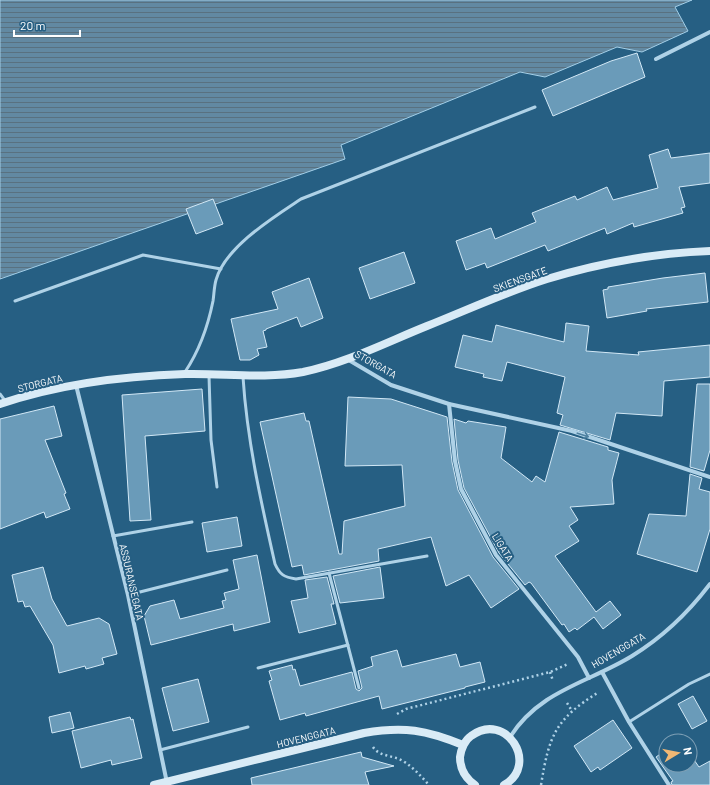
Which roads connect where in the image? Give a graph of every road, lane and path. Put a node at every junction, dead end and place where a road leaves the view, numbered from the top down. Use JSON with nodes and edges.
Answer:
{"nodes":[{"id":1,"x":710,"y":32,"type":"edge"},
{"id":2,"x":656,"y":59,"type":"dead end"},
{"id":3,"x":535,"y":107,"type":"dead end"},
{"id":4,"x":710,"y":251,"type":"edge"},
{"id":5,"x":221,"y":269,"type":"junction"},
{"id":6,"x":15,"y":301,"type":"dead end"},
{"id":7,"x":346,"y":359,"type":"junction"},
{"id":8,"x":184,"y":374,"type":"junction"},
{"id":9,"x":209,"y":374,"type":"junction"},
{"id":10,"x":243,"y":375,"type":"junction"},
{"id":11,"x":76,"y":385,"type":"junction"},
{"id":12,"x":0,"y":394,"type":"edge"},
{"id":13,"x":3,"y":403,"type":"edge"},
{"id":14,"x":449,"y":404,"type":"junction"},
{"id":15,"x":710,"y":477,"type":"edge"},
{"id":16,"x":217,"y":487,"type":"dead end"},
{"id":17,"x":192,"y":522,"type":"dead end"},
{"id":18,"x":113,"y":536,"type":"junction"},
{"id":19,"x":427,"y":556,"type":"dead end"},
{"id":20,"x":227,"y":570,"type":"dead end"},
{"id":21,"x":329,"y":573,"type":"junction"},
{"id":22,"x":710,"y":584,"type":"edge"},
{"id":23,"x":128,"y":595,"type":"junction"},
{"id":24,"x":348,"y":645,"type":"junction"},
{"id":25,"x":578,"y":657,"type":"junction"},
{"id":26,"x":258,"y":668,"type":"dead end"},
{"id":27,"x":550,"y":672,"type":"junction"},
{"id":28,"x":602,"y":672,"type":"junction"},
{"id":29,"x":710,"y":674,"type":"edge"},
{"id":30,"x":589,"y":678,"type":"junction"},
{"id":31,"x":554,"y":681,"type":"dead end"},
{"id":32,"x":610,"y":686,"type":"junction"},
{"id":33,"x":359,"y":688,"type":"dead end"},
{"id":34,"x":566,"y":702,"type":"dead end"},
{"id":35,"x":406,"y":709,"type":"dead end"},
{"id":36,"x":572,"y":711,"type":"junction"},
{"id":37,"x":629,"y":722,"type":"junction"},
{"id":38,"x":248,"y":727,"type":"dead end"},
{"id":39,"x":364,"y":733,"type":"junction"},
{"id":40,"x":510,"y":737,"type":"junction"},
{"id":41,"x":463,"y":745,"type":"junction"},
{"id":42,"x":160,"y":750,"type":"junction"},
{"id":43,"x":168,"y":783,"type":"edge"},
{"id":44,"x":154,"y":785,"type":"edge"},
{"id":45,"x":429,"y":785,"type":"edge"},
{"id":46,"x":475,"y":785,"type":"edge"},
{"id":47,"x":504,"y":785,"type":"edge"},
{"id":48,"x":541,"y":785,"type":"edge"},
{"id":49,"x":669,"y":785,"type":"edge"}],
"edges":[{"from":1,"to":2,"type":"street"},
{"from":3,"to":5,"type":"lane"},
{"from":4,"to":7,"type":"street","name":"SKIENSGATE"},
{"from":5,"to":6,"type":"lane"},
{"from":5,"to":8,"type":"lane"},
{"from":7,"to":10,"type":"street","name":"STORGATA"},
{"from":7,"to":14,"type":"street","name":"STORGATA"},
{"from":8,"to":9,"type":"street","name":"STORGATA"},
{"from":8,"to":11,"type":"street","name":"STORGATA"},
{"from":9,"to":10,"type":"street","name":"STORGATA"},
{"from":9,"to":16,"type":"lane"},
{"from":10,"to":21,"type":"lane"},
{"from":11,"to":13,"type":"street","name":"STORGATA"},
{"from":11,"to":18,"type":"street","name":"ASSURANSEGATA"},
{"from":12,"to":13,"type":"lane"},
{"from":14,"to":15,"type":"street","name":"STORGATA","one_way":true},
{"from":14,"to":25,"type":"street","name":"LIGATA"},
{"from":17,"to":18,"type":"lane"},
{"from":18,"to":23,"type":"street","name":"ASSURANSEGATA"},
{"from":19,"to":21,"type":"lane"},
{"from":20,"to":23,"type":"lane"},
{"from":21,"to":24,"type":"lane"},
{"from":22,"to":28,"type":"street","name":"HOVENGGATA"},
{"from":23,"to":42,"type":"street","name":"ASSURANSEGATA"},
{"from":24,"to":26,"type":"lane"},
{"from":24,"to":33,"type":"lane"},
{"from":25,"to":27,"type":"path"},
{"from":25,"to":30,"type":"street","name":"LIGATA"},
{"from":27,"to":31,"type":"path"},
{"from":27,"to":35,"type":"path"},
{"from":28,"to":30,"type":"street","name":"HOVENGGATA"},
{"from":28,"to":32,"type":"street"},
{"from":29,"to":37,"type":"lane"},
{"from":30,"to":40,"type":"street","name":"HOVENGGATA"},
{"from":32,"to":36,"type":"path"},
{"from":32,"to":37,"type":"street"},
{"from":34,"to":36,"type":"path"},
{"from":36,"to":48,"type":"path"},
{"from":37,"to":49,"type":"street"},
{"from":38,"to":42,"type":"lane"},
{"from":39,"to":41,"type":"street","name":"HOVENGGATA"},
{"from":39,"to":43,"type":"street","name":"HOVENGGATA"},
{"from":39,"to":45,"type":"path"},
{"from":40,"to":41,"type":"street"},
{"from":40,"to":47,"type":"street"},
{"from":41,"to":46,"type":"street"},
{"from":42,"to":43,"type":"street","name":"ASSURANSEGATA"},
{"from":43,"to":44,"type":"street","name":"HOVENGGATA"}]}
